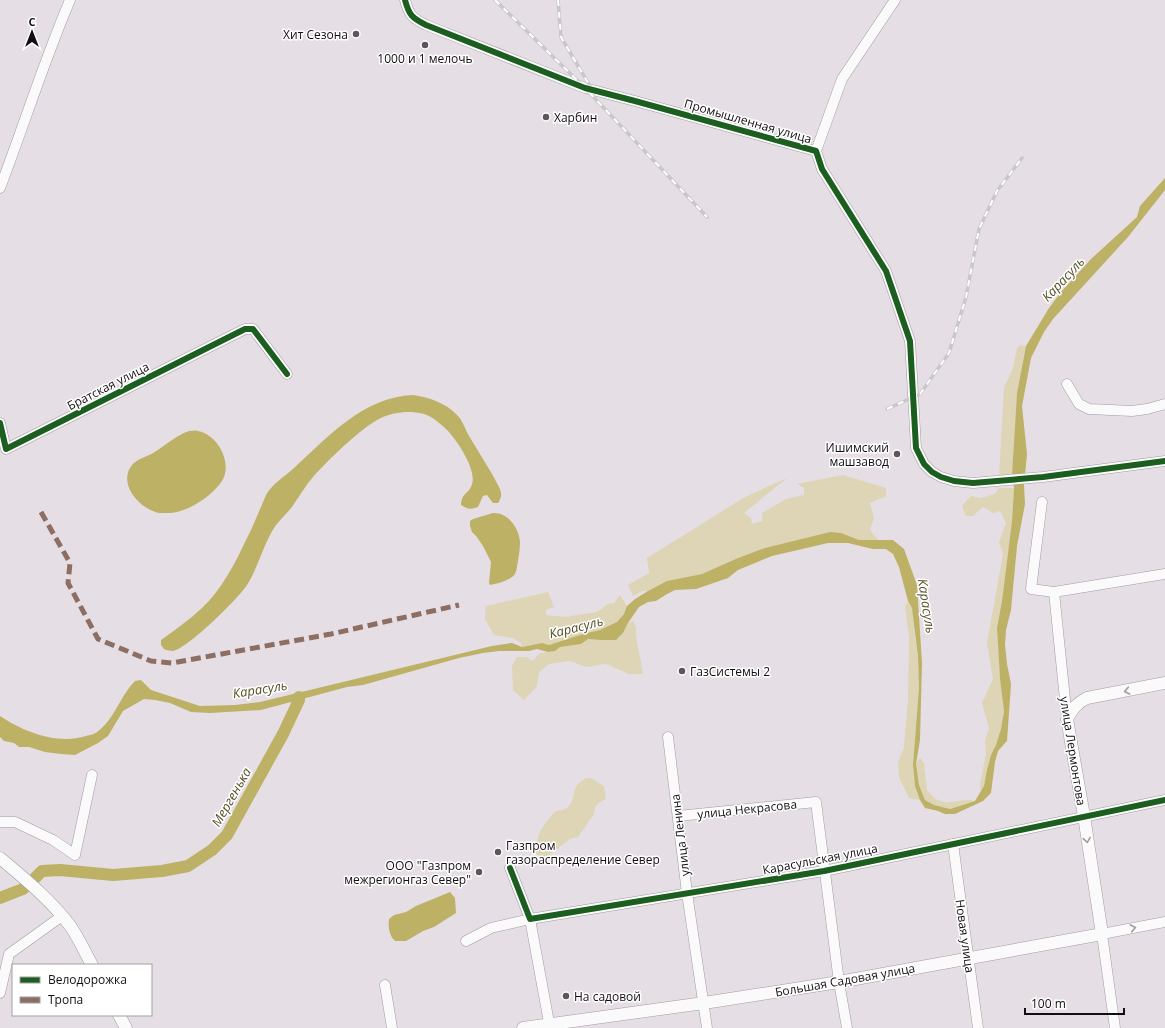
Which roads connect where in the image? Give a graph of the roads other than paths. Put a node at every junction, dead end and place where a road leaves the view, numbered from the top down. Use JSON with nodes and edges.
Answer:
{"nodes":[{"id":1,"x":70,"y":0,"type":"edge"},
{"id":2,"x":405,"y":0,"type":"edge"},
{"id":3,"x":895,"y":0,"type":"edge"},
{"id":4,"x":816,"y":152,"type":"junction"},
{"id":5,"x":0,"y":188,"type":"edge"},
{"id":6,"x":287,"y":374,"type":"dead end"},
{"id":7,"x":1067,"y":384,"type":"dead end"},
{"id":8,"x":1165,"y":404,"type":"edge"},
{"id":9,"x":0,"y":423,"type":"edge"},
{"id":10,"x":1165,"y":461,"type":"edge"},
{"id":11,"x":1042,"y":502,"type":"dead end"},
{"id":12,"x":1165,"y":574,"type":"edge"},
{"id":13,"x":1054,"y":592,"type":"junction"},
{"id":14,"x":1165,"y":683,"type":"edge"},
{"id":15,"x":1067,"y":719,"type":"junction"},
{"id":16,"x":668,"y":737,"type":"dead end"},
{"id":17,"x":92,"y":775,"type":"dead end"},
{"id":18,"x":1165,"y":800,"type":"edge"},
{"id":19,"x":678,"y":816,"type":"junction"},
{"id":20,"x":1084,"y":816,"type":"junction"},
{"id":21,"x":0,"y":822,"type":"edge"},
{"id":22,"x":953,"y":844,"type":"junction"},
{"id":23,"x":0,"y":858,"type":"edge"},
{"id":24,"x":510,"y":868,"type":"dead end"},
{"id":25,"x":824,"y":871,"type":"junction"},
{"id":26,"x":687,"y":894,"type":"junction"},
{"id":27,"x":62,"y":916,"type":"junction"},
{"id":28,"x":530,"y":919,"type":"junction"},
{"id":29,"x":1165,"y":922,"type":"edge"},
{"id":30,"x":1102,"y":934,"type":"junction"},
{"id":31,"x":466,"y":941,"type":"dead end"},
{"id":32,"x":968,"y":959,"type":"junction"},
{"id":33,"x":91,"y":964,"type":"edge"},
{"id":34,"x":839,"y":982,"type":"junction"},
{"id":35,"x":385,"y":985,"type":"dead end"},
{"id":36,"x":0,"y":993,"type":"edge"},
{"id":37,"x":704,"y":1003,"type":"junction"},
{"id":38,"x":120,"y":1016,"type":"edge"},
{"id":39,"x":550,"y":1026,"type":"edge"},
{"id":40,"x":126,"y":1028,"type":"edge"},
{"id":41,"x":392,"y":1028,"type":"edge"},
{"id":42,"x":523,"y":1028,"type":"edge"},
{"id":43,"x":707,"y":1028,"type":"edge"},
{"id":44,"x":847,"y":1028,"type":"edge"},
{"id":45,"x":978,"y":1028,"type":"edge"},
{"id":46,"x":1115,"y":1028,"type":"edge"}],
"edges":[{"from":1,"to":5,"type":"street"},
{"from":2,"to":4,"type":"street","name":"Промышленная улица"},
{"from":3,"to":4,"type":"street"},
{"from":4,"to":10,"type":"street","name":"Промышленная улица"},
{"from":6,"to":9,"type":"street","name":"Братская улица"},
{"from":7,"to":8,"type":"street"},
{"from":11,"to":13,"type":"street"},
{"from":12,"to":13,"type":"street"},
{"from":13,"to":15,"type":"street","name":"улица Лермонтова"},
{"from":14,"to":15,"type":"main road","one_way":true},
{"from":15,"to":20,"type":"main road","name":"улица Лермонтова"},
{"from":16,"to":19,"type":"street","name":"улица Ленина"},
{"from":17,"to":21,"type":"street"},
{"from":18,"to":20,"type":"street","name":"Карасульская улица"},
{"from":19,"to":25,"type":"street","name":"улица Некрасова"},
{"from":19,"to":26,"type":"street","name":"улица Ленина"},
{"from":20,"to":22,"type":"street","name":"Карасульская улица"},
{"from":20,"to":30,"type":"main road","name":"улица Лермонтова","one_way":true},
{"from":22,"to":25,"type":"street","name":"Карасульская улица"},
{"from":22,"to":32,"type":"street","name":"Новая улица"},
{"from":23,"to":27,"type":"main road"},
{"from":24,"to":28,"type":"street"},
{"from":25,"to":26,"type":"street","name":"Карасульская улица"},
{"from":25,"to":34,"type":"street"},
{"from":26,"to":28,"type":"street","name":"Карасульская улица"},
{"from":26,"to":37,"type":"street","name":"улица Ленина"},
{"from":27,"to":33,"type":"main road"},
{"from":27,"to":36,"type":"street"},
{"from":28,"to":31,"type":"street","name":"Карасульская улица"},
{"from":28,"to":39,"type":"street"},
{"from":30,"to":29,"type":"street","name":"Большая Садовая улица","one_way":true},
{"from":30,"to":32,"type":"main road","name":"Большая Садовая улица"},
{"from":30,"to":46,"type":"street","name":"улица Лермонтова"},
{"from":32,"to":34,"type":"main road","name":"Большая Садовая улица"},
{"from":32,"to":45,"type":"street","name":"Новая улица"},
{"from":34,"to":37,"type":"main road","name":"Большая Садовая улица"},
{"from":34,"to":44,"type":"street"},
{"from":35,"to":41,"type":"street"},
{"from":37,"to":39,"type":"main road","name":"Большая Садовая улица"},
{"from":37,"to":43,"type":"street","name":"улица Ленина"},
{"from":38,"to":40,"type":"main road"},
{"from":39,"to":42,"type":"main road","name":"Большая Садовая улица"}]}
